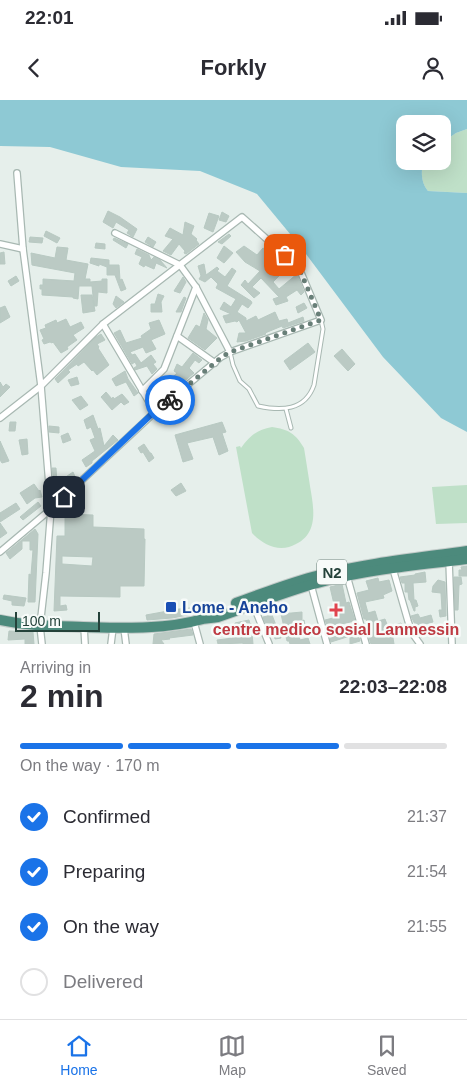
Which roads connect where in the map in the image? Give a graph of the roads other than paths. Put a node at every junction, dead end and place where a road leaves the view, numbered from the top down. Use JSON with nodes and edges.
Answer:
{"nodes":[{"id":1,"x":17,"y":173,"type":"dead end"},
{"id":2,"x":114,"y":233,"type":"dead end"},
{"id":3,"x":0,"y":244,"type":"edge"},
{"id":4,"x":23,"y":249,"type":"junction"},
{"id":5,"x":180,"y":265,"type":"junction"},
{"id":6,"x":196,"y":287,"type":"junction"},
{"id":7,"x":321,"y":320,"type":"junction"},
{"id":8,"x":103,"y":324,"type":"junction"},
{"id":9,"x":177,"y":336,"type":"junction"},
{"id":10,"x":230,"y":352,"type":"junction"},
{"id":11,"x":215,"y":362,"type":"junction"},
{"id":12,"x":41,"y":386,"type":"junction"},
{"id":13,"x":142,"y":391,"type":"junction"},
{"id":14,"x":286,"y":409,"type":"junction"},
{"id":15,"x":154,"y":412,"type":"junction"},
{"id":16,"x":0,"y":418,"type":"edge"},
{"id":17,"x":291,"y":428,"type":"dead end"},
{"id":18,"x":51,"y":509,"type":"junction"},
{"id":19,"x":467,"y":551,"type":"edge"},
{"id":20,"x":0,"y":552,"type":"edge"},
{"id":21,"x":467,"y":559,"type":"edge"},
{"id":22,"x":449,"y":561,"type":"junction"},
{"id":23,"x":393,"y":569,"type":"junction"},
{"id":24,"x":347,"y":576,"type":"junction"},
{"id":25,"x":311,"y":585,"type":"junction"},
{"id":26,"x":254,"y":604,"type":"junction"},
{"id":27,"x":205,"y":618,"type":"junction"},
{"id":28,"x":0,"y":620,"type":"edge"},
{"id":29,"x":194,"y":622,"type":"junction"},
{"id":30,"x":40,"y":626,"type":"junction"},
{"id":31,"x":84,"y":627,"type":"junction"},
{"id":32,"x":113,"y":628,"type":"junction"},
{"id":33,"x":124,"y":628,"type":"junction"},
{"id":34,"x":42,"y":644,"type":"edge"},
{"id":35,"x":85,"y":644,"type":"edge"},
{"id":36,"x":111,"y":644,"type":"edge"},
{"id":37,"x":126,"y":644,"type":"edge"},
{"id":38,"x":200,"y":644,"type":"edge"},
{"id":39,"x":269,"y":644,"type":"edge"},
{"id":40,"x":327,"y":644,"type":"edge"},
{"id":41,"x":365,"y":644,"type":"edge"},
{"id":42,"x":420,"y":644,"type":"edge"},
{"id":43,"x":452,"y":644,"type":"edge"}],
"edges":[{"from":1,"to":4,"type":"street"},
{"from":2,"to":5,"type":"street"},
{"from":3,"to":4,"type":"street"},
{"from":4,"to":12,"type":"street"},
{"from":5,"to":6,"type":"street"},
{"from":5,"to":7,"type":"street"},
{"from":5,"to":8,"type":"street"},
{"from":6,"to":9,"type":"street"},
{"from":6,"to":10,"type":"street"},
{"from":7,"to":10,"type":"street"},
{"from":7,"to":14,"type":"lane"},
{"from":8,"to":12,"type":"street"},
{"from":8,"to":13,"type":"street"},
{"from":9,"to":11,"type":"street"},
{"from":9,"to":13,"type":"street"},
{"from":10,"to":11,"type":"street"},
{"from":10,"to":14,"type":"lane"},
{"from":11,"to":15,"type":"street"},
{"from":12,"to":16,"type":"street"},
{"from":12,"to":18,"type":"street"},
{"from":13,"to":15,"type":"street"},
{"from":14,"to":17,"type":"lane"},
{"from":15,"to":18,"type":"street"},
{"from":18,"to":20,"type":"street"},
{"from":18,"to":30,"type":"street"},
{"from":19,"to":27,"type":"highway","number":"N2"},
{"from":21,"to":22,"type":"highway","number":"N2"},
{"from":22,"to":23,"type":"highway","number":"N2"},
{"from":22,"to":43,"type":"street"},
{"from":23,"to":24,"type":"highway","number":"N2"},
{"from":23,"to":42,"type":"street"},
{"from":24,"to":25,"type":"highway","number":"N2"},
{"from":24,"to":41,"type":"street"},
{"from":25,"to":26,"type":"highway","number":"N2"},
{"from":25,"to":40,"type":"street"},
{"from":26,"to":27,"type":"highway","number":"N2"},
{"from":26,"to":39,"type":"street"},
{"from":27,"to":29,"type":"highway","number":"N2"},
{"from":28,"to":30,"type":"highway","number":"N2"},
{"from":29,"to":33,"type":"highway","number":"N2"},
{"from":29,"to":38,"type":"street"},
{"from":30,"to":31,"type":"highway","number":"N2"},
{"from":30,"to":34,"type":"street"},
{"from":31,"to":32,"type":"highway","number":"N2"},
{"from":31,"to":35,"type":"street"},
{"from":32,"to":33,"type":"highway","number":"N2"},
{"from":32,"to":36,"type":"street"},
{"from":33,"to":37,"type":"street"}]}
